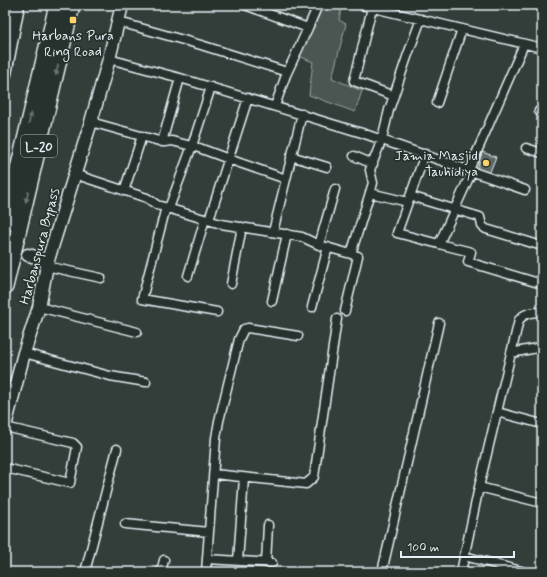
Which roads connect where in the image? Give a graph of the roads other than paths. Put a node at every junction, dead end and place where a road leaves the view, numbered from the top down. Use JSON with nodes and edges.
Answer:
{"nodes":[{"id":1,"x":18,"y":5,"type":"edge"},
{"id":2,"x":73,"y":5,"type":"edge"},
{"id":3,"x":122,"y":5,"type":"edge"},
{"id":4,"x":245,"y":5,"type":"edge"},
{"id":5,"x":318,"y":5,"type":"edge"},
{"id":6,"x":361,"y":5,"type":"edge"},
{"id":7,"x":56,"y":8,"type":"edge"},
{"id":8,"x":372,"y":8,"type":"junction"},
{"id":9,"x":10,"y":17,"type":"edge"},
{"id":10,"x":421,"y":19,"type":"junction"},
{"id":11,"x":119,"y":22,"type":"junction"},
{"id":12,"x":308,"y":28,"type":"junction"},
{"id":13,"x":462,"y":29,"type":"junction"},
{"id":14,"x":524,"y":44,"type":"junction"},
{"id":15,"x":542,"y":48,"type":"edge"},
{"id":16,"x":109,"y":59,"type":"junction"},
{"id":17,"x":287,"y":72,"type":"junction"},
{"id":18,"x":5,"y":74,"type":"edge"},
{"id":19,"x":180,"y":78,"type":"junction"},
{"id":20,"x":211,"y":87,"type":"junction"},
{"id":21,"x":394,"y":96,"type":"junction"},
{"id":22,"x":248,"y":98,"type":"junction"},
{"id":23,"x":437,"y":103,"type":"dead end"},
{"id":24,"x":275,"y":106,"type":"junction"},
{"id":25,"x":302,"y":114,"type":"junction"},
{"id":26,"x":91,"y":122,"type":"junction"},
{"id":27,"x":142,"y":136,"type":"junction"},
{"id":28,"x":382,"y":140,"type":"junction"},
{"id":29,"x":162,"y":142,"type":"junction"},
{"id":30,"x":192,"y":146,"type":"junction"},
{"id":31,"x":526,"y":148,"type":"dead end"},
{"id":32,"x":542,"y":153,"type":"edge"},
{"id":33,"x":425,"y":154,"type":"junction"},
{"id":34,"x":291,"y":156,"type":"junction"},
{"id":35,"x":354,"y":156,"type":"dead end"},
{"id":36,"x":228,"y":159,"type":"junction"},
{"id":37,"x":373,"y":164,"type":"junction"},
{"id":38,"x":327,"y":167,"type":"dead end"},
{"id":39,"x":470,"y":170,"type":"junction"},
{"id":40,"x":74,"y":174,"type":"junction"},
{"id":41,"x":286,"y":179,"type":"junction"},
{"id":42,"x":334,"y":189,"type":"dead end"},
{"id":43,"x":525,"y":190,"type":"dead end"},
{"id":44,"x":124,"y":191,"type":"junction"},
{"id":45,"x":370,"y":193,"type":"junction"},
{"id":46,"x":409,"y":199,"type":"junction"},
{"id":47,"x":168,"y":208,"type":"junction"},
{"id":48,"x":455,"y":209,"type":"junction"},
{"id":49,"x":207,"y":219,"type":"junction"},
{"id":50,"x":5,"y":224,"type":"edge"},
{"id":51,"x":242,"y":227,"type":"junction"},
{"id":52,"x":273,"y":232,"type":"junction"},
{"id":53,"x":287,"y":234,"type":"junction"},
{"id":54,"x":439,"y":244,"type":"junction"},
{"id":55,"x":319,"y":245,"type":"junction"},
{"id":56,"x":542,"y":246,"type":"edge"},
{"id":57,"x":328,"y":247,"type":"junction"},
{"id":58,"x":351,"y":254,"type":"junction"},
{"id":59,"x":28,"y":255,"type":"dead end"},
{"id":60,"x":47,"y":263,"type":"junction"},
{"id":61,"x":188,"y":276,"type":"dead end"},
{"id":62,"x":101,"y":278,"type":"dead end"},
{"id":63,"x":231,"y":284,"type":"dead end"},
{"id":64,"x":542,"y":284,"type":"edge"},
{"id":65,"x":5,"y":287,"type":"edge"},
{"id":66,"x":272,"y":301,"type":"dead end"},
{"id":67,"x":39,"y":307,"type":"junction"},
{"id":68,"x":312,"y":307,"type":"dead end"},
{"id":69,"x":345,"y":311,"type":"dead end"},
{"id":70,"x":542,"y":311,"type":"edge"},
{"id":71,"x":217,"y":312,"type":"dead end"},
{"id":72,"x":337,"y":319,"type":"dead end"},
{"id":73,"x":439,"y":323,"type":"dead end"},
{"id":74,"x":137,"y":332,"type":"dead end"},
{"id":75,"x":298,"y":336,"type":"dead end"},
{"id":76,"x":542,"y":347,"type":"edge"},
{"id":77,"x":24,"y":352,"type":"junction"},
{"id":78,"x":511,"y":353,"type":"junction"},
{"id":79,"x":146,"y":382,"type":"dead end"},
{"id":80,"x":497,"y":412,"type":"junction"},
{"id":81,"x":542,"y":424,"type":"edge"},
{"id":82,"x":5,"y":426,"type":"edge"},
{"id":83,"x":117,"y":449,"type":"dead end"},
{"id":84,"x":5,"y":468,"type":"edge"},
{"id":85,"x":214,"y":474,"type":"junction"},
{"id":86,"x":244,"y":478,"type":"junction"},
{"id":87,"x":479,"y":487,"type":"junction"},
{"id":88,"x":542,"y":503,"type":"edge"},
{"id":89,"x":125,"y":524,"type":"dead end"},
{"id":90,"x":268,"y":525,"type":"dead end"},
{"id":91,"x":209,"y":532,"type":"junction"},
{"id":92,"x":464,"y":556,"type":"junction"},
{"id":93,"x":207,"y":559,"type":"junction"},
{"id":94,"x":164,"y":560,"type":"dead end"},
{"id":95,"x":238,"y":561,"type":"junction"},
{"id":96,"x":85,"y":572,"type":"edge"},
{"id":97,"x":161,"y":572,"type":"edge"},
{"id":98,"x":206,"y":572,"type":"edge"},
{"id":99,"x":382,"y":572,"type":"edge"},
{"id":100,"x":461,"y":572,"type":"edge"},
{"id":101,"x":525,"y":572,"type":"edge"}],
"edges":[{"from":1,"to":9,"type":"street"},
{"from":2,"to":65,"type":"highway","number":"L-20","one_way":true},
{"from":3,"to":11,"type":"street","name":"Harbanspura Bypass"},
{"from":4,"to":12,"type":"street"},
{"from":5,"to":12,"type":"street"},
{"from":6,"to":8,"type":"street"},
{"from":50,"to":7,"type":"highway","number":"L-20","one_way":true},
{"from":8,"to":10,"type":"street"},
{"from":8,"to":21,"type":"street"},
{"from":9,"to":18,"type":"street"},
{"from":10,"to":13,"type":"street"},
{"from":10,"to":21,"type":"street"},
{"from":11,"to":16,"type":"street","name":"Harbanspura Bypass"},
{"from":11,"to":17,"type":"street"},
{"from":12,"to":17,"type":"street"},
{"from":13,"to":14,"type":"street"},
{"from":13,"to":23,"type":"street"},
{"from":14,"to":15,"type":"street"},
{"from":14,"to":39,"type":"street"},
{"from":16,"to":19,"type":"street"},
{"from":16,"to":26,"type":"street","name":"Harbanspura Bypass"},
{"from":17,"to":24,"type":"street"},
{"from":19,"to":20,"type":"street"},
{"from":19,"to":29,"type":"street"},
{"from":20,"to":22,"type":"street"},
{"from":20,"to":30,"type":"street"},
{"from":21,"to":28,"type":"street"},
{"from":22,"to":24,"type":"street"},
{"from":22,"to":36,"type":"street"},
{"from":24,"to":25,"type":"street"},
{"from":25,"to":28,"type":"street"},
{"from":25,"to":34,"type":"street"},
{"from":26,"to":27,"type":"street"},
{"from":26,"to":40,"type":"street","name":"Harbanspura Bypass"},
{"from":27,"to":29,"type":"street"},
{"from":27,"to":44,"type":"street"},
{"from":28,"to":33,"type":"street"},
{"from":28,"to":37,"type":"street"},
{"from":29,"to":30,"type":"street"},
{"from":30,"to":36,"type":"street"},
{"from":30,"to":47,"type":"street"},
{"from":31,"to":32,"type":"street"},
{"from":33,"to":39,"type":"street"},
{"from":33,"to":46,"type":"street"},
{"from":34,"to":38,"type":"street"},
{"from":34,"to":41,"type":"street"},
{"from":35,"to":37,"type":"street"},
{"from":36,"to":41,"type":"street"},
{"from":36,"to":49,"type":"street"},
{"from":37,"to":45,"type":"street"},
{"from":39,"to":43,"type":"street"},
{"from":39,"to":48,"type":"street"},
{"from":40,"to":44,"type":"street"},
{"from":40,"to":60,"type":"street","name":"Harbanspura Bypass"},
{"from":41,"to":52,"type":"street"},
{"from":42,"to":55,"type":"street"},
{"from":44,"to":47,"type":"street"},
{"from":45,"to":46,"type":"street"},
{"from":45,"to":58,"type":"street"},
{"from":46,"to":48,"type":"street"},
{"from":46,"to":54,"type":"street"},
{"from":47,"to":49,"type":"street"},
{"from":47,"to":71,"type":"street"},
{"from":48,"to":54,"type":"street"},
{"from":48,"to":56,"type":"street"},
{"from":49,"to":51,"type":"street"},
{"from":49,"to":61,"type":"street"},
{"from":51,"to":52,"type":"street"},
{"from":51,"to":63,"type":"street"},
{"from":52,"to":53,"type":"street"},
{"from":53,"to":55,"type":"street"},
{"from":53,"to":66,"type":"street"},
{"from":54,"to":64,"type":"street"},
{"from":55,"to":57,"type":"street"},
{"from":57,"to":58,"type":"street"},
{"from":57,"to":68,"type":"street"},
{"from":58,"to":69,"type":"street"},
{"from":59,"to":60,"type":"street"},
{"from":60,"to":62,"type":"street"},
{"from":60,"to":67,"type":"street","name":"Harbanspura Bypass"},
{"from":67,"to":74,"type":"street"},
{"from":67,"to":77,"type":"street","name":"Harbanspura Bypass"},
{"from":70,"to":78,"type":"street"},
{"from":72,"to":86,"type":"street"},
{"from":73,"to":99,"type":"street"},
{"from":75,"to":85,"type":"street"},
{"from":76,"to":78,"type":"street"},
{"from":77,"to":79,"type":"street"},
{"from":77,"to":82,"type":"street","name":"Harbanspura Bypass"},
{"from":78,"to":80,"type":"street"},
{"from":80,"to":81,"type":"street"},
{"from":80,"to":87,"type":"street"},
{"from":82,"to":84,"type":"street"},
{"from":83,"to":96,"type":"street"},
{"from":85,"to":86,"type":"street"},
{"from":85,"to":91,"type":"street"},
{"from":86,"to":95,"type":"street"},
{"from":87,"to":88,"type":"street"},
{"from":87,"to":92,"type":"street"},
{"from":89,"to":91,"type":"street"},
{"from":90,"to":95,"type":"street"},
{"from":91,"to":93,"type":"street"},
{"from":92,"to":100,"type":"street"},
{"from":92,"to":101,"type":"street"},
{"from":93,"to":95,"type":"street"},
{"from":93,"to":98,"type":"street"},
{"from":94,"to":97,"type":"street"}]}
